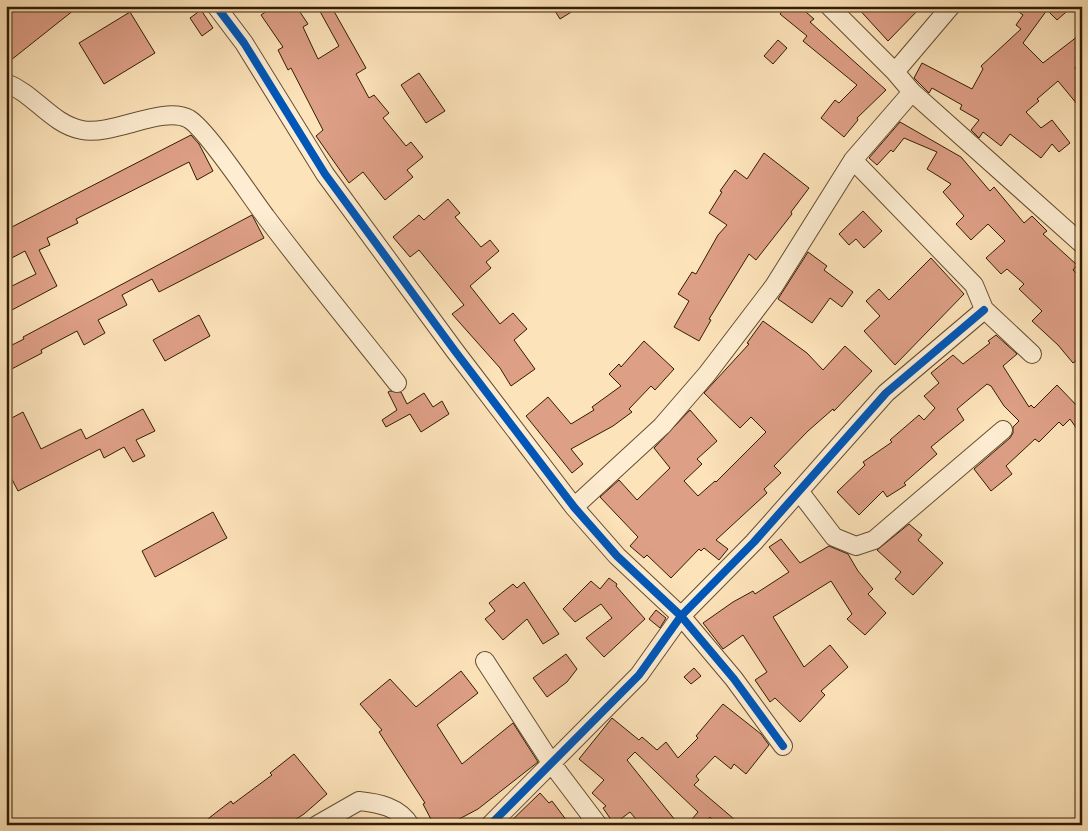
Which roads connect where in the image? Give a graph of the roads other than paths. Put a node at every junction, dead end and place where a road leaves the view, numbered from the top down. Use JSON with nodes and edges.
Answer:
{"nodes":[{"id":1,"x":216,"y":6,"type":"edge"},
{"id":2,"x":829,"y":6,"type":"edge"},
{"id":3,"x":951,"y":6,"type":"edge"},
{"id":4,"x":895,"y":72,"type":"junction"},
{"id":5,"x":6,"y":83,"type":"edge"},
{"id":6,"x":912,"y":92,"type":"junction"},
{"id":7,"x":853,"y":160,"type":"junction"},
{"id":8,"x":1082,"y":244,"type":"edge"},
{"id":9,"x":984,"y":310,"type":"junction"},
{"id":10,"x":1032,"y":354,"type":"dead end"},
{"id":11,"x":397,"y":383,"type":"dead end"},
{"id":12,"x":1002,"y":430,"type":"dead end"},
{"id":13,"x":799,"y":491,"type":"junction"},
{"id":14,"x":574,"y":507,"type":"junction"},
{"id":15,"x":681,"y":616,"type":"junction"},
{"id":16,"x":485,"y":661,"type":"dead end"},
{"id":17,"x":783,"y":746,"type":"dead end"},
{"id":18,"x":552,"y":764,"type":"junction"},
{"id":19,"x":318,"y":825,"type":"edge"},
{"id":20,"x":410,"y":825,"type":"edge"},
{"id":21,"x":490,"y":825,"type":"edge"},
{"id":22,"x":598,"y":825,"type":"edge"}],
"edges":[{"from":1,"to":14,"type":"street"},
{"from":2,"to":4,"type":"street"},
{"from":3,"to":4,"type":"street"},
{"from":4,"to":6,"type":"street"},
{"from":5,"to":11,"type":"street"},
{"from":6,"to":7,"type":"street"},
{"from":6,"to":8,"type":"street"},
{"from":7,"to":9,"type":"street"},
{"from":7,"to":14,"type":"street"},
{"from":9,"to":10,"type":"street"},
{"from":9,"to":13,"type":"street"},
{"from":12,"to":13,"type":"street"},
{"from":13,"to":15,"type":"street"},
{"from":14,"to":15,"type":"street"},
{"from":15,"to":17,"type":"street"},
{"from":15,"to":18,"type":"street"},
{"from":16,"to":18,"type":"street"},
{"from":18,"to":21,"type":"street"},
{"from":18,"to":22,"type":"street"},
{"from":19,"to":20,"type":"street"}]}
